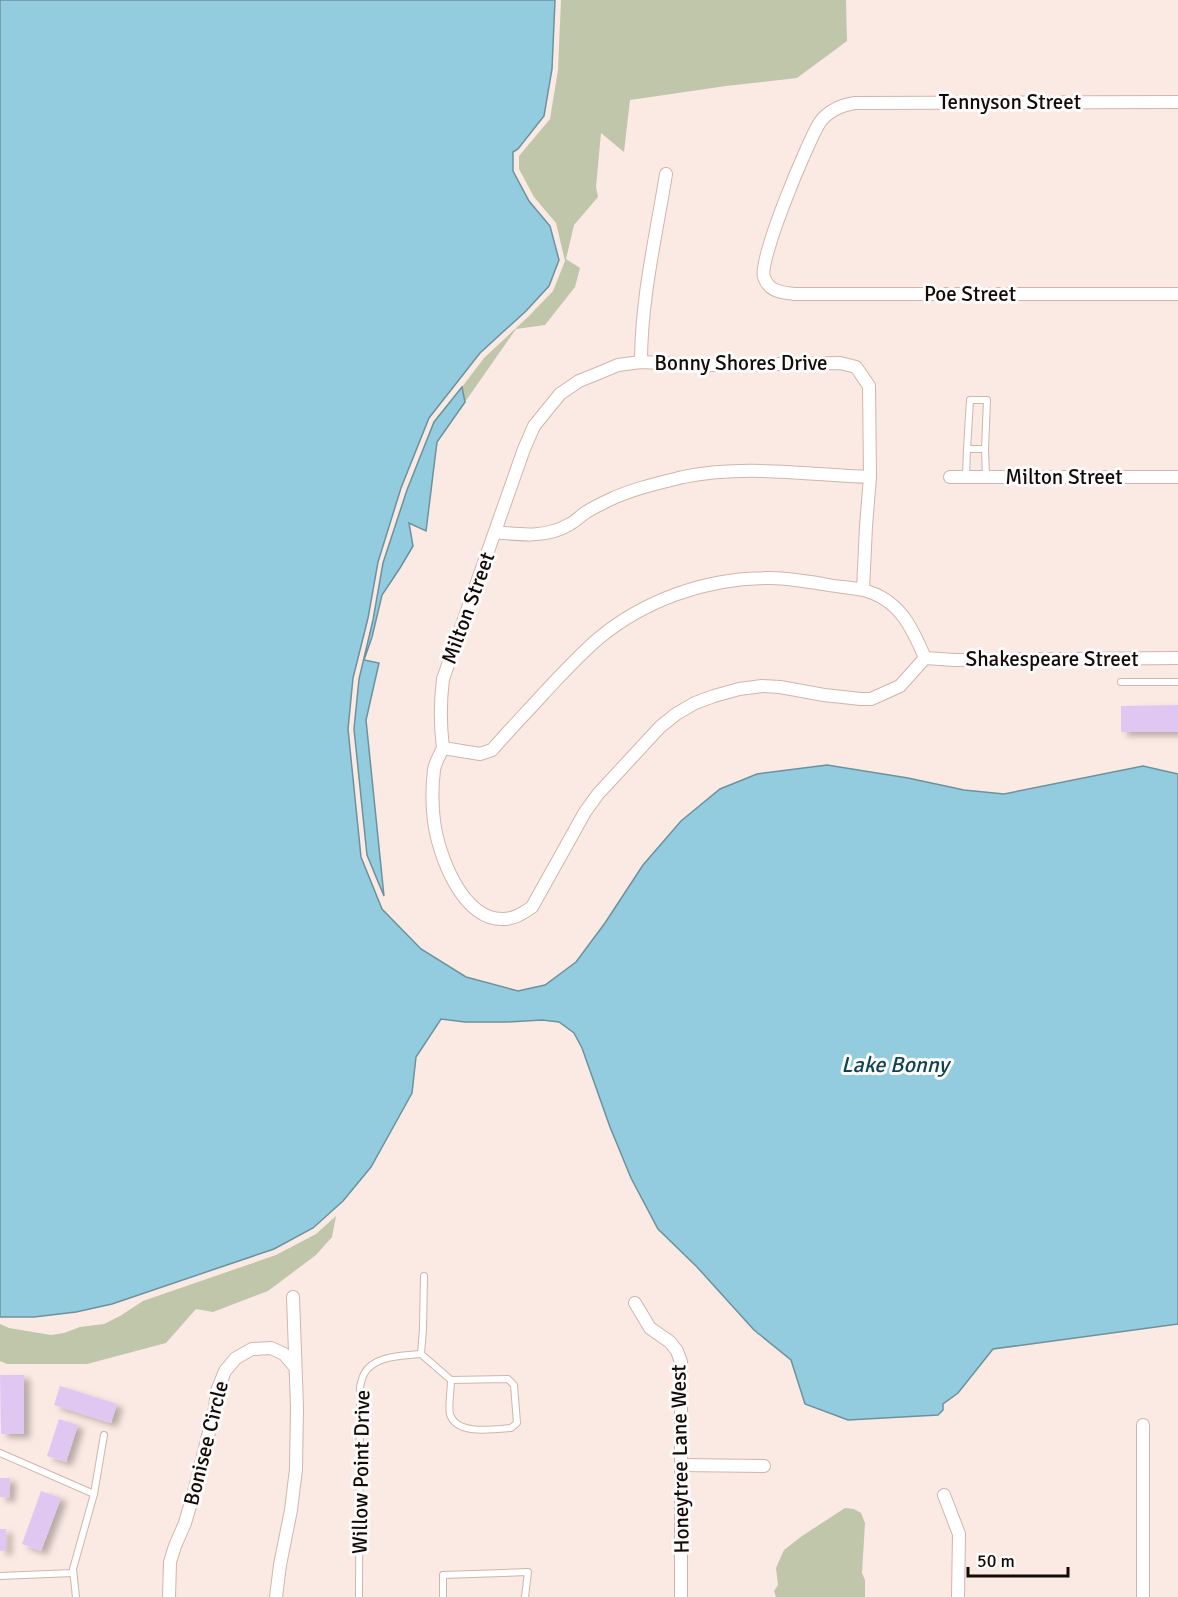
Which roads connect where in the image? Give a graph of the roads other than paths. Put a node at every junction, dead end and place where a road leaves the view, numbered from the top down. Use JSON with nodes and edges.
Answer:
{"nodes":[{"id":1,"x":1178,"y":102,"type":"edge"},
{"id":2,"x":666,"y":174,"type":"dead end"},
{"id":3,"x":766,"y":282,"type":"joint"},
{"id":4,"x":1178,"y":294,"type":"edge"},
{"id":5,"x":641,"y":362,"type":"junction"},
{"id":6,"x":967,"y":449,"type":"junction"},
{"id":7,"x":985,"y":449,"type":"junction"},
{"id":8,"x":870,"y":477,"type":"junction"},
{"id":9,"x":950,"y":477,"type":"dead end"},
{"id":10,"x":966,"y":477,"type":"junction"},
{"id":11,"x":986,"y":477,"type":"junction"},
{"id":12,"x":1178,"y":477,"type":"edge"},
{"id":13,"x":495,"y":532,"type":"junction"},
{"id":14,"x":863,"y":590,"type":"junction"},
{"id":15,"x":925,"y":658,"type":"junction"},
{"id":16,"x":1178,"y":658,"type":"edge"},
{"id":17,"x":1121,"y":682,"type":"dead end"},
{"id":18,"x":1178,"y":682,"type":"edge"},
{"id":19,"x":443,"y":748,"type":"junction"},
{"id":20,"x":424,"y":1276,"type":"dead end"},
{"id":21,"x":293,"y":1297,"type":"dead end"},
{"id":22,"x":635,"y":1303,"type":"dead end"},
{"id":23,"x":421,"y":1354,"type":"junction"},
{"id":24,"x":295,"y":1367,"type":"junction"},
{"id":25,"x":451,"y":1380,"type":"junction"},
{"id":26,"x":1143,"y":1425,"type":"dead end"},
{"id":27,"x":104,"y":1435,"type":"dead end"},
{"id":28,"x":0,"y":1453,"type":"edge"},
{"id":29,"x":681,"y":1466,"type":"junction"},
{"id":30,"x":764,"y":1466,"type":"dead end"},
{"id":31,"x":94,"y":1494,"type":"junction"},
{"id":32,"x":944,"y":1495,"type":"dead end"},
{"id":33,"x":73,"y":1573,"type":"junction"},
{"id":34,"x":0,"y":1576,"type":"edge"},
{"id":35,"x":76,"y":1597,"type":"edge"},
{"id":36,"x":170,"y":1597,"type":"edge"},
{"id":37,"x":276,"y":1597,"type":"edge"},
{"id":38,"x":359,"y":1597,"type":"edge"},
{"id":39,"x":443,"y":1597,"type":"edge"},
{"id":40,"x":525,"y":1597,"type":"edge"},
{"id":41,"x":681,"y":1597,"type":"edge"},
{"id":42,"x":958,"y":1597,"type":"edge"},
{"id":43,"x":1143,"y":1597,"type":"edge"}],
"edges":[{"from":1,"to":3,"type":"street","name":"Tennyson Street"},
{"from":2,"to":5,"type":"street"},
{"from":3,"to":4,"type":"street","name":"Poe Street"},
{"from":5,"to":8,"type":"street","name":"Bonny Shores Drive"},
{"from":5,"to":13,"type":"street","name":"Bonny Shores Drive"},
{"from":6,"to":7,"type":"lane"},
{"from":6,"to":7,"type":"lane"},
{"from":6,"to":10,"type":"lane"},
{"from":7,"to":11,"type":"lane"},
{"from":8,"to":13,"type":"street","name":"Milton Street"},
{"from":8,"to":14,"type":"street","name":"Bonny Shores Drive"},
{"from":9,"to":10,"type":"street","name":"Milton Street"},
{"from":10,"to":11,"type":"street","name":"Milton Street"},
{"from":11,"to":12,"type":"street","name":"Milton Street"},
{"from":13,"to":19,"type":"street","name":"Milton Street"},
{"from":14,"to":15,"type":"street"},
{"from":14,"to":19,"type":"street"},
{"from":15,"to":16,"type":"street","name":"Shakespeare Street"},
{"from":15,"to":19,"type":"street"},
{"from":17,"to":18,"type":"lane"},
{"from":20,"to":23,"type":"lane"},
{"from":21,"to":24,"type":"street"},
{"from":22,"to":29,"type":"street","name":"Honeytree Lane West"},
{"from":23,"to":25,"type":"lane"},
{"from":23,"to":38,"type":"lane","name":"Willow Point Drive"},
{"from":24,"to":36,"type":"street","name":"Bonisee Circle"},
{"from":24,"to":37,"type":"street"},
{"from":25,"to":25,"type":"lane"},
{"from":26,"to":43,"type":"street"},
{"from":27,"to":31,"type":"lane"},
{"from":28,"to":31,"type":"lane"},
{"from":29,"to":30,"type":"street"},
{"from":29,"to":41,"type":"street","name":"Honeytree Lane West"},
{"from":31,"to":33,"type":"lane"},
{"from":32,"to":42,"type":"street"},
{"from":33,"to":34,"type":"lane"},
{"from":33,"to":35,"type":"lane"},
{"from":39,"to":40,"type":"lane"}]}
